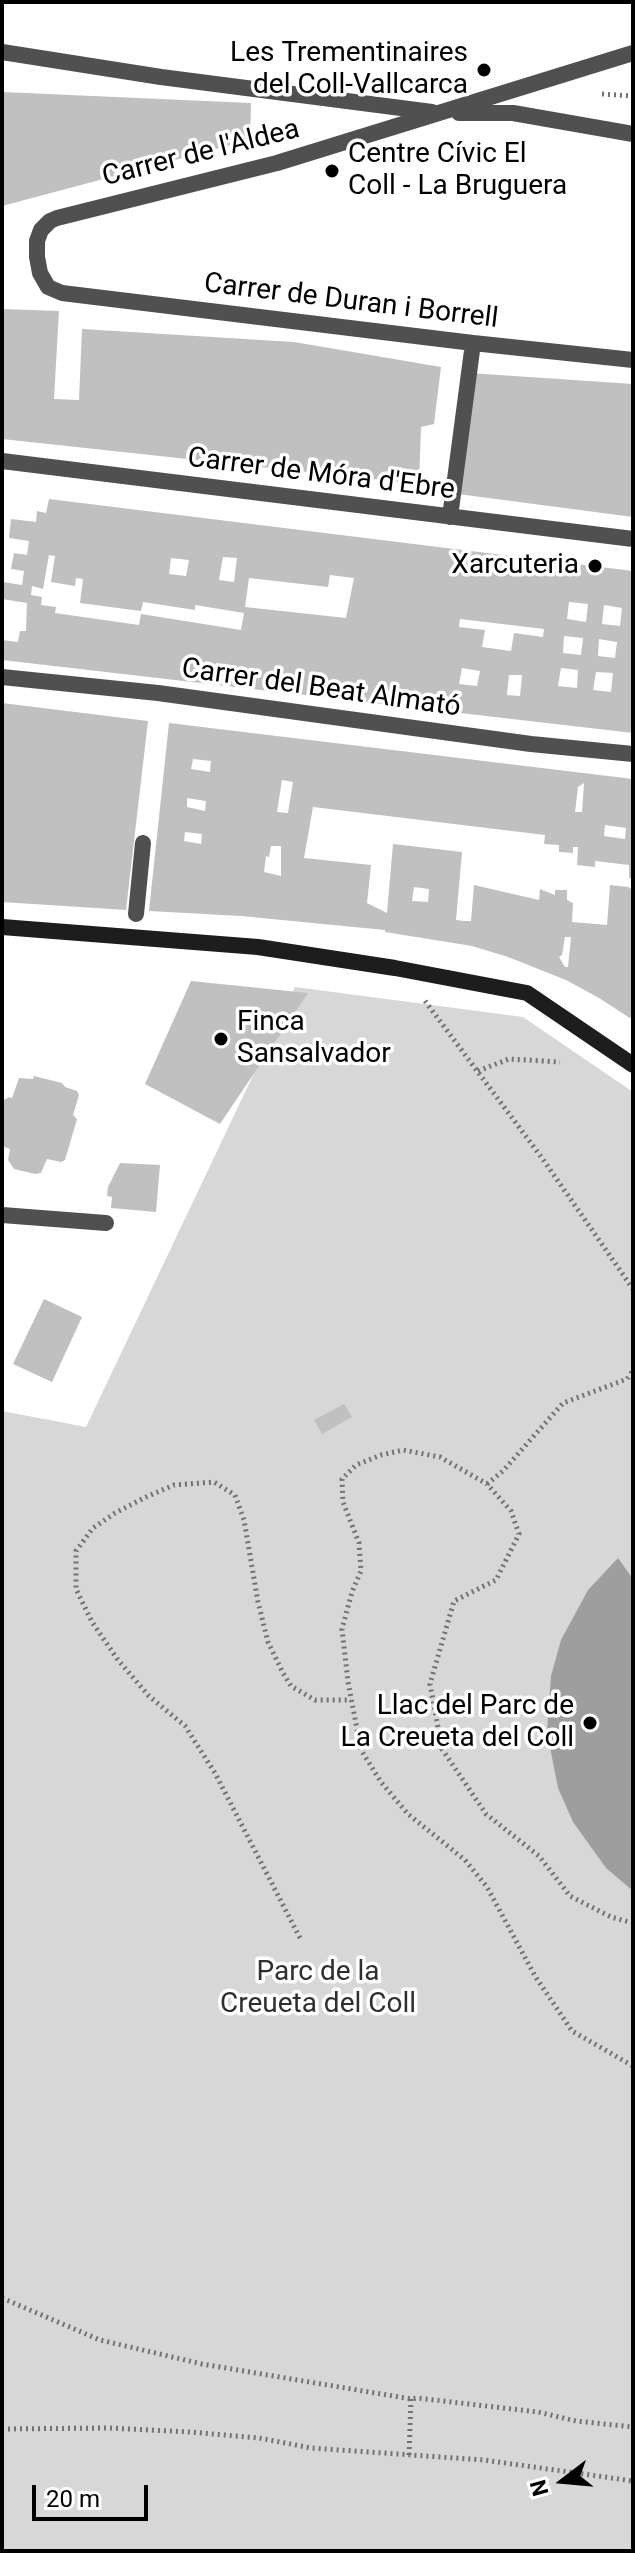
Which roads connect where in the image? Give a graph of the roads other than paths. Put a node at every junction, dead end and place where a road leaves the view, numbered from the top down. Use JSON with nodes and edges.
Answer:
{"nodes":[{"id":1,"x":2,"y":52,"type":"edge"},
{"id":2,"x":633,"y":53,"type":"edge"},
{"id":3,"x":441,"y":113,"type":"junction"},
{"id":4,"x":633,"y":134,"type":"edge"},
{"id":5,"x":62,"y":293,"type":"joint"},
{"id":6,"x":473,"y":343,"type":"junction"},
{"id":7,"x":633,"y":360,"type":"edge"},
{"id":8,"x":2,"y":461,"type":"edge"},
{"id":9,"x":450,"y":517,"type":"junction"},
{"id":10,"x":633,"y":539,"type":"edge"},
{"id":11,"x":2,"y":677,"type":"edge"},
{"id":12,"x":633,"y":754,"type":"edge"},
{"id":13,"x":143,"y":843,"type":"dead end"},
{"id":14,"x":136,"y":914,"type":"dead end"},
{"id":15,"x":2,"y":927,"type":"edge"},
{"id":16,"x":633,"y":1065,"type":"edge"},
{"id":17,"x":2,"y":1215,"type":"edge"},
{"id":18,"x":106,"y":1223,"type":"dead end"}],
"edges":[{"from":1,"to":3,"type":"street"},
{"from":2,"to":3,"type":"street","name":"Carrer de l'Aldea"},
{"from":3,"to":4,"type":"street"},
{"from":3,"to":5,"type":"street","name":"Carrer de l'Aldea"},
{"from":5,"to":6,"type":"street","name":"Carrer de Duran i Borrell"},
{"from":6,"to":7,"type":"street","name":"Carrer de Duran i Borrell"},
{"from":6,"to":9,"type":"street"},
{"from":8,"to":9,"type":"street","name":"Carrer de Móra d'Ebre"},
{"from":9,"to":10,"type":"street","name":"Carrer de Móra d'Ebre"},
{"from":11,"to":12,"type":"street","name":"Carrer del Beat Almató"},
{"from":13,"to":14,"type":"street"},
{"from":15,"to":16,"type":"street"},
{"from":17,"to":18,"type":"street"}]}
